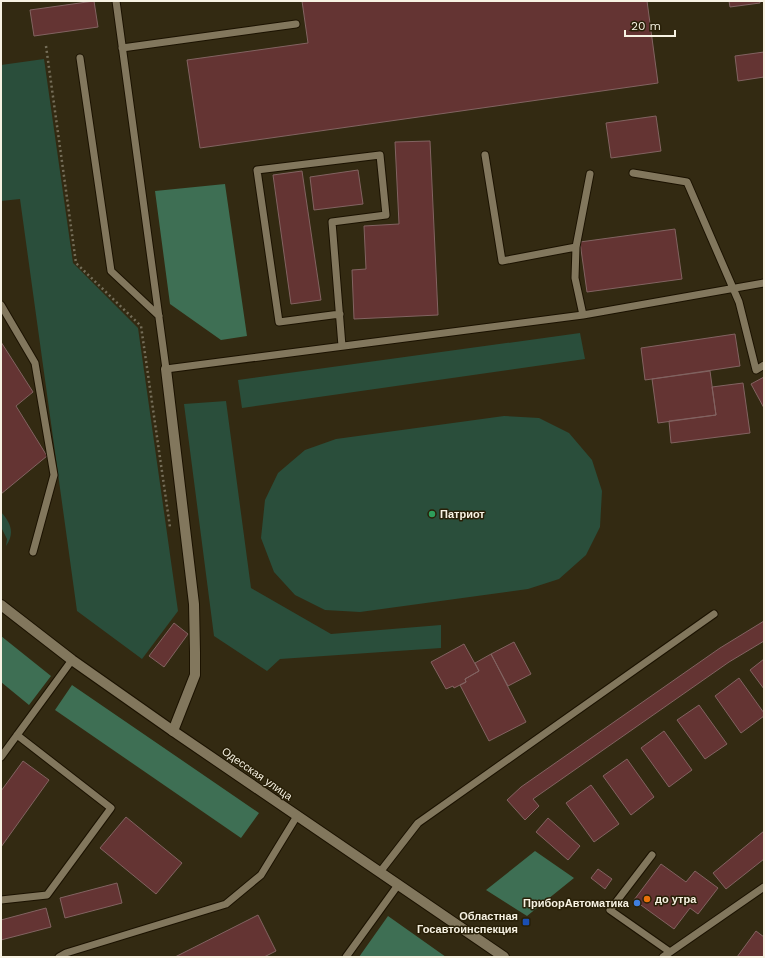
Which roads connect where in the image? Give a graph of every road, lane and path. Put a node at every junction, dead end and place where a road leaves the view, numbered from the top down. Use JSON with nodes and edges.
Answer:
{"nodes":[{"id":1,"x":116,"y":1,"type":"edge"},
{"id":2,"x":296,"y":24,"type":"dead end"},
{"id":3,"x":46,"y":46,"type":"dead end"},
{"id":4,"x":122,"y":48,"type":"junction"},
{"id":5,"x":80,"y":58,"type":"dead end"},
{"id":6,"x":485,"y":155,"type":"dead end"},
{"id":7,"x":633,"y":173,"type":"dead end"},
{"id":8,"x":590,"y":174,"type":"dead end"},
{"id":9,"x":576,"y":247,"type":"junction"},
{"id":10,"x":764,"y":283,"type":"edge"},
{"id":11,"x":733,"y":289,"type":"junction"},
{"id":12,"x":1,"y":305,"type":"edge"},
{"id":13,"x":340,"y":314,"type":"junction"},
{"id":14,"x":583,"y":315,"type":"junction"},
{"id":15,"x":159,"y":316,"type":"junction"},
{"id":16,"x":342,"y":346,"type":"junction"},
{"id":17,"x":764,"y":365,"type":"edge"},
{"id":18,"x":166,"y":369,"type":"junction"},
{"id":19,"x":170,"y":530,"type":"dead end"},
{"id":20,"x":33,"y":552,"type":"dead end"},
{"id":21,"x":2,"y":608,"type":"edge"},
{"id":22,"x":714,"y":614,"type":"dead end"},
{"id":23,"x":72,"y":660,"type":"junction"},
{"id":24,"x":173,"y":731,"type":"junction"},
{"id":25,"x":17,"y":735,"type":"junction"},
{"id":26,"x":1,"y":757,"type":"edge"},
{"id":27,"x":297,"y":816,"type":"junction"},
{"id":28,"x":652,"y":855,"type":"dead end"},
{"id":29,"x":380,"y":872,"type":"junction"},
{"id":30,"x":398,"y":885,"type":"junction"},
{"id":31,"x":764,"y":887,"type":"edge"},
{"id":32,"x":1,"y":900,"type":"edge"},
{"id":33,"x":670,"y":952,"type":"junction"},
{"id":34,"x":59,"y":957,"type":"edge"},
{"id":35,"x":346,"y":957,"type":"edge"},
{"id":36,"x":504,"y":957,"type":"edge"},
{"id":37,"x":663,"y":957,"type":"edge"}],
"edges":[{"from":1,"to":4,"type":"lane"},
{"from":2,"to":4,"type":"lane"},
{"from":3,"to":19,"type":"path"},
{"from":4,"to":15,"type":"lane"},
{"from":5,"to":15,"type":"lane"},
{"from":6,"to":9,"type":"lane"},
{"from":7,"to":11,"type":"lane"},
{"from":8,"to":9,"type":"lane"},
{"from":9,"to":14,"type":"lane"},
{"from":10,"to":11,"type":"lane"},
{"from":11,"to":14,"type":"lane"},
{"from":11,"to":17,"type":"lane"},
{"from":12,"to":20,"type":"lane"},
{"from":13,"to":13,"type":"lane"},
{"from":13,"to":16,"type":"lane"},
{"from":14,"to":16,"type":"lane"},
{"from":15,"to":18,"type":"lane"},
{"from":16,"to":18,"type":"lane"},
{"from":18,"to":24,"type":"street"},
{"from":21,"to":23,"type":"street","name":"Одесская улица"},
{"from":22,"to":29,"type":"lane"},
{"from":23,"to":24,"type":"street","name":"Одесская улица"},
{"from":23,"to":25,"type":"lane"},
{"from":24,"to":27,"type":"street","name":"Одесская улица"},
{"from":25,"to":26,"type":"lane"},
{"from":25,"to":32,"type":"lane"},
{"from":27,"to":29,"type":"street","name":"Одесская улица"},
{"from":27,"to":34,"type":"lane"},
{"from":28,"to":33,"type":"lane"},
{"from":29,"to":30,"type":"street","name":"Одесская улица"},
{"from":30,"to":35,"type":"lane"},
{"from":30,"to":36,"type":"street","name":"Одесская улица"},
{"from":31,"to":33,"type":"lane"},
{"from":33,"to":37,"type":"lane"}]}
